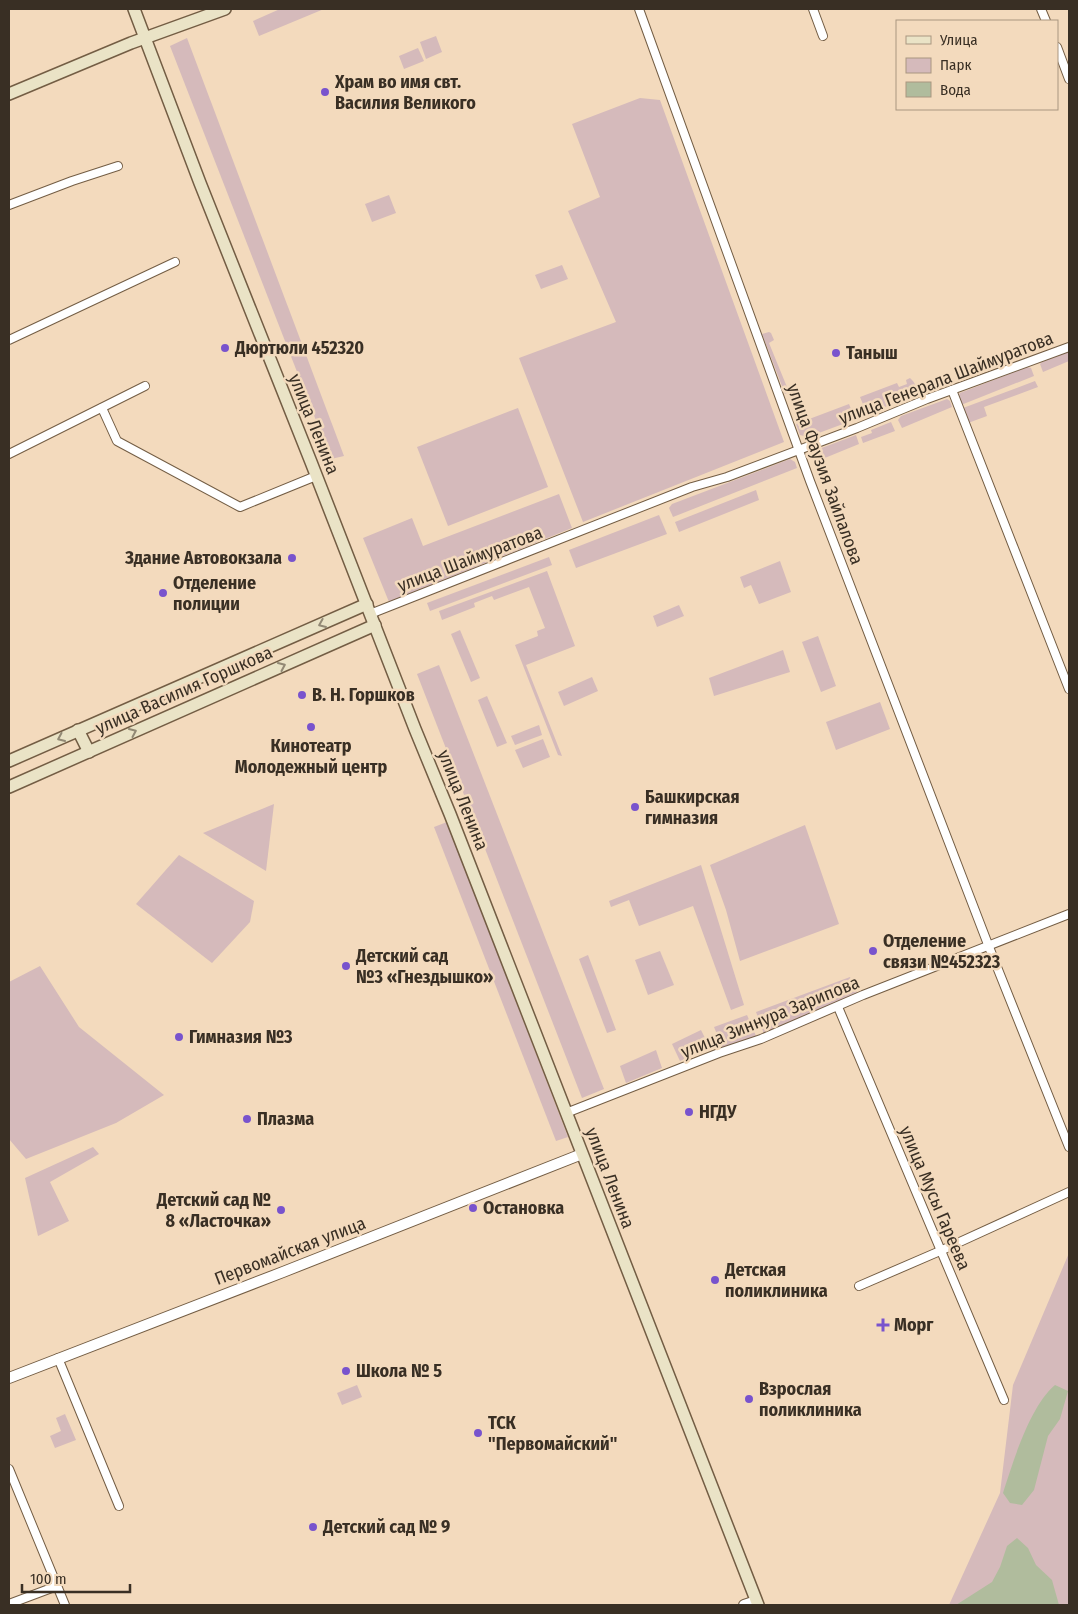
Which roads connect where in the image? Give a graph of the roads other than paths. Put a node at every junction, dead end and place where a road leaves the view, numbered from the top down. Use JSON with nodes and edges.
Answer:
{"nodes":[{"id":1,"x":134,"y":9,"type":"edge"},
{"id":2,"x":225,"y":9,"type":"edge"},
{"id":3,"x":638,"y":9,"type":"edge"},
{"id":4,"x":813,"y":9,"type":"edge"},
{"id":5,"x":823,"y":36,"type":"dead end"},
{"id":6,"x":146,"y":38,"type":"junction"},
{"id":7,"x":1058,"y":50,"type":"edge"},
{"id":8,"x":1069,"y":79,"type":"edge"},
{"id":9,"x":9,"y":94,"type":"edge"},
{"id":10,"x":118,"y":166,"type":"dead end"},
{"id":11,"x":9,"y":205,"type":"edge"},
{"id":12,"x":175,"y":262,"type":"dead end"},
{"id":13,"x":9,"y":340,"type":"edge"},
{"id":14,"x":1069,"y":347,"type":"edge"},
{"id":15,"x":145,"y":386,"type":"dead end"},
{"id":16,"x":952,"y":390,"type":"junction"},
{"id":17,"x":102,"y":408,"type":"junction"},
{"id":18,"x":800,"y":449,"type":"junction"},
{"id":19,"x":9,"y":454,"type":"edge"},
{"id":20,"x":316,"y":476,"type":"junction"},
{"id":21,"x":580,"y":532,"type":"joint"},
{"id":22,"x":368,"y":609,"type":"junction"},
{"id":23,"x":375,"y":626,"type":"junction"},
{"id":24,"x":291,"y":637,"type":"junction"},
{"id":25,"x":300,"y":657,"type":"junction"},
{"id":26,"x":1069,"y":689,"type":"edge"},
{"id":27,"x":78,"y":730,"type":"junction"},
{"id":28,"x":89,"y":752,"type":"junction"},
{"id":29,"x":9,"y":761,"type":"edge"},
{"id":30,"x":9,"y":786,"type":"edge"},
{"id":31,"x":1069,"y":914,"type":"edge"},
{"id":32,"x":989,"y":947,"type":"junction"},
{"id":33,"x":838,"y":1007,"type":"junction"},
{"id":34,"x":566,"y":1112,"type":"junction"},
{"id":35,"x":1069,"y":1147,"type":"edge"},
{"id":36,"x":582,"y":1154,"type":"junction"},
{"id":37,"x":1069,"y":1192,"type":"edge"},
{"id":38,"x":940,"y":1251,"type":"junction"},
{"id":39,"x":859,"y":1286,"type":"dead end"},
{"id":40,"x":58,"y":1358,"type":"junction"},
{"id":41,"x":9,"y":1378,"type":"edge"},
{"id":42,"x":1004,"y":1400,"type":"dead end"},
{"id":43,"x":9,"y":1469,"type":"edge"},
{"id":44,"x":119,"y":1506,"type":"dead end"},
{"id":45,"x":56,"y":1586,"type":"junction"},
{"id":46,"x":757,"y":1603,"type":"edge"},
{"id":47,"x":9,"y":1604,"type":"edge"},
{"id":48,"x":64,"y":1605,"type":"edge"},
{"id":49,"x":744,"y":1605,"type":"edge"}],
"edges":[{"from":1,"to":6,"type":"main road","name":"улица Ленина"},
{"from":2,"to":6,"type":"main road"},
{"from":3,"to":18,"type":"street","name":"улица Фаузия Зайлалова"},
{"from":4,"to":5,"type":"street"},
{"from":6,"to":9,"type":"main road"},
{"from":6,"to":20,"type":"main road","name":"улица Ленина"},
{"from":7,"to":8,"type":"street"},
{"from":10,"to":11,"type":"street"},
{"from":12,"to":13,"type":"street"},
{"from":14,"to":16,"type":"street","name":"улица Генерала Шаймуратова"},
{"from":15,"to":17,"type":"street"},
{"from":16,"to":18,"type":"street","name":"улица Генерала Шаймуратова"},
{"from":16,"to":26,"type":"street"},
{"from":17,"to":19,"type":"street"},
{"from":17,"to":20,"type":"street"},
{"from":18,"to":21,"type":"street","name":"улица Генерала Шаймуратова"},
{"from":18,"to":32,"type":"street","name":"улица Фаузия Зайлалова"},
{"from":20,"to":22,"type":"main road","name":"улица Ленина"},
{"from":21,"to":22,"type":"street","name":"улица Шаймуратова"},
{"from":22,"to":23,"type":"main road","name":"улица Ленина"},
{"from":22,"to":24,"type":"main road","name":"улица Василия Горшкова","one_way":true},
{"from":23,"to":25,"type":"main road","name":"улица Василия Горшкова"},
{"from":23,"to":34,"type":"main road","name":"улица Ленина"},
{"from":24,"to":25,"type":"main road"},
{"from":24,"to":27,"type":"main road","name":"улица Василия Горшкова"},
{"from":28,"to":25,"type":"main road","name":"улица Василия Горшкова","one_way":true},
{"from":27,"to":28,"type":"main road"},
{"from":27,"to":29,"type":"main road","name":"улица Василия Горшкова","one_way":true},
{"from":28,"to":30,"type":"main road","name":"улица Василия Горшкова"},
{"from":31,"to":32,"type":"street","name":"улица Зиннура Зарипова"},
{"from":32,"to":33,"type":"street","name":"улица Зиннура Зарипова"},
{"from":32,"to":35,"type":"street","name":"улица Фаузия Зайлалова"},
{"from":33,"to":34,"type":"street","name":"улица Зиннура Зарипова"},
{"from":33,"to":38,"type":"street","name":"улица Мусы Гареева"},
{"from":34,"to":36,"type":"main road","name":"улица Ленина"},
{"from":36,"to":40,"type":"street","name":"Первомайская улица"},
{"from":36,"to":46,"type":"main road","name":"улица Ленина"},
{"from":37,"to":38,"type":"street"},
{"from":38,"to":39,"type":"street"},
{"from":38,"to":42,"type":"street","name":"улица Мусы Гареева"},
{"from":40,"to":41,"type":"street","name":"Первомайская улица"},
{"from":40,"to":44,"type":"street"},
{"from":43,"to":45,"type":"street"},
{"from":45,"to":47,"type":"street"},
{"from":45,"to":48,"type":"street"},
{"from":46,"to":49,"type":"street"}]}
